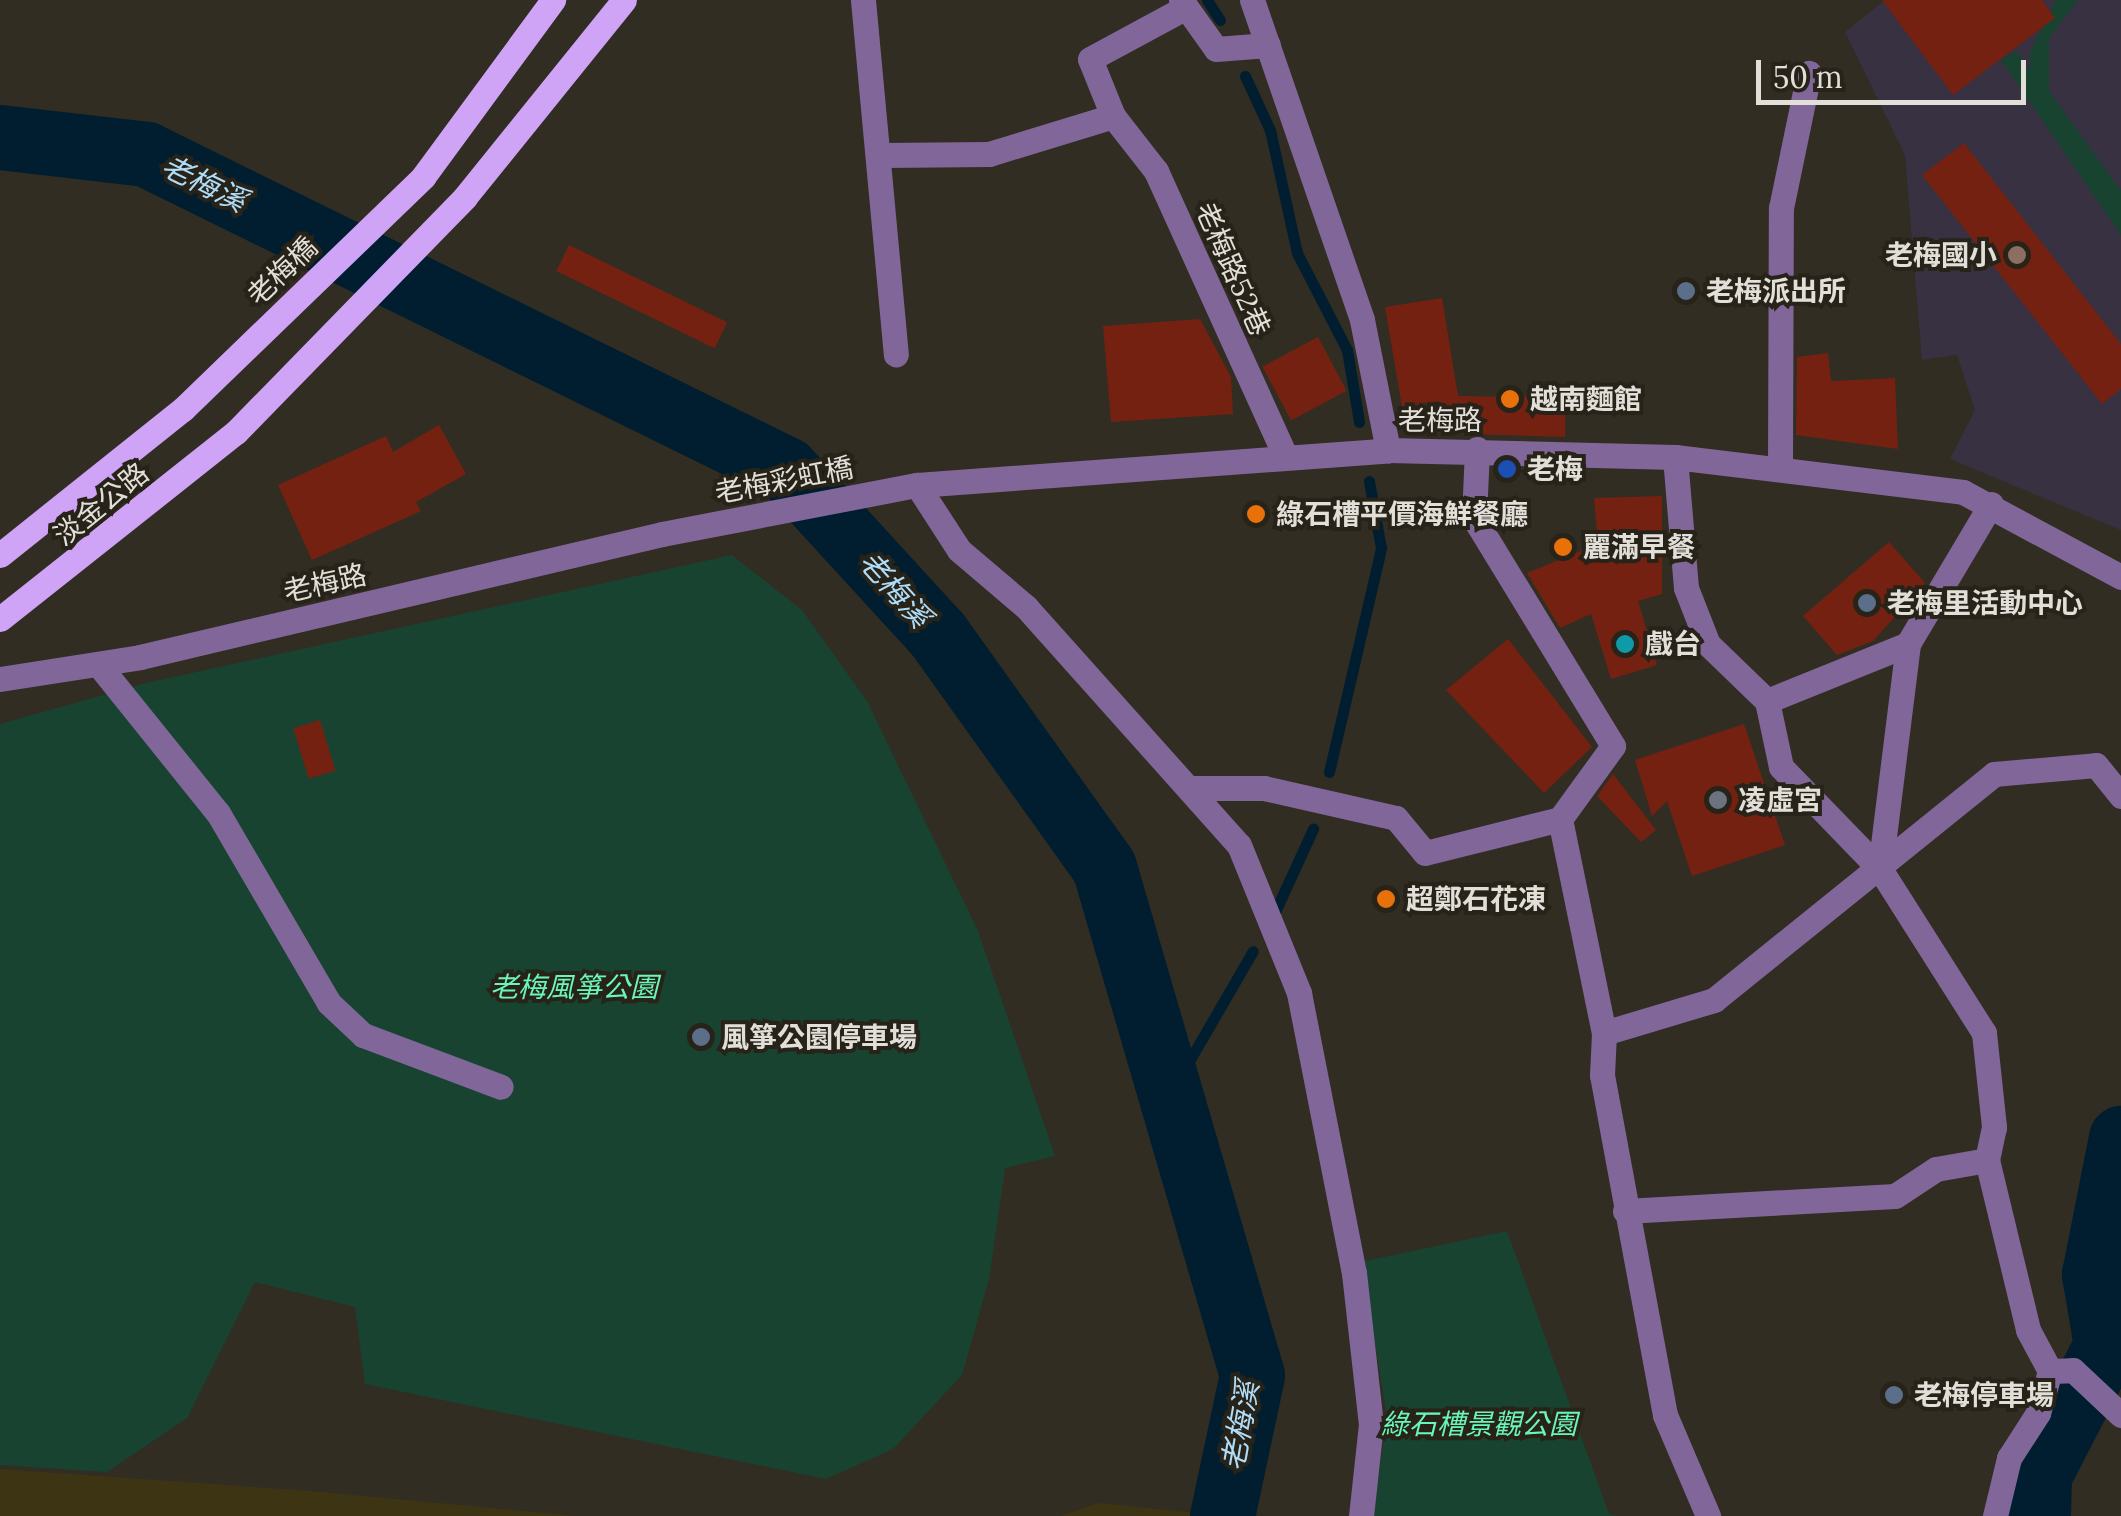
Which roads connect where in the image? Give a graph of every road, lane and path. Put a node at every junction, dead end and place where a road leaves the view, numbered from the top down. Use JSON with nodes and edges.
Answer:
{"nodes":[{"id":1,"x":553,"y":0,"type":"edge"},
{"id":2,"x":624,"y":0,"type":"edge"},
{"id":3,"x":863,"y":0,"type":"edge"},
{"id":4,"x":1252,"y":0,"type":"edge"},
{"id":5,"x":1183,"y":3,"type":"edge"},
{"id":6,"x":1268,"y":44,"type":"junction"},
{"id":7,"x":1809,"y":73,"type":"dead end"},
{"id":8,"x":1113,"y":116,"type":"junction"},
{"id":9,"x":884,"y":155,"type":"junction"},
{"id":10,"x":896,"y":354,"type":"dead end"},
{"id":11,"x":183,"y":409,"type":"joint"},
{"id":12,"x":1477,"y":449,"type":"junction"},
{"id":13,"x":1388,"y":450,"type":"junction"},
{"id":14,"x":1285,"y":455,"type":"junction"},
{"id":15,"x":1676,"y":457,"type":"junction"},
{"id":16,"x":1780,"y":466,"type":"junction"},
{"id":17,"x":916,"y":485,"type":"junction"},
{"id":18,"x":1991,"y":504,"type":"junction"},
{"id":19,"x":662,"y":534,"type":"joint"},
{"id":20,"x":0,"y":554,"type":"edge"},
{"id":21,"x":2121,"y":577,"type":"edge"},
{"id":22,"x":0,"y":618,"type":"edge"},
{"id":23,"x":1908,"y":644,"type":"junction"},
{"id":24,"x":98,"y":664,"type":"junction"},
{"id":25,"x":0,"y":679,"type":"edge"},
{"id":26,"x":1767,"y":701,"type":"junction"},
{"id":27,"x":1194,"y":788,"type":"junction"},
{"id":28,"x":2121,"y":796,"type":"edge"},
{"id":29,"x":1560,"y":820,"type":"junction"},
{"id":30,"x":1880,"y":868,"type":"junction"},
{"id":31,"x":1604,"y":1032,"type":"junction"},
{"id":32,"x":501,"y":1088,"type":"dead end"},
{"id":33,"x":1987,"y":1160,"type":"junction"},
{"id":34,"x":1625,"y":1211,"type":"junction"},
{"id":35,"x":2061,"y":1370,"type":"junction"},
{"id":36,"x":2116,"y":1407,"type":"edge"},
{"id":37,"x":1361,"y":1516,"type":"edge"},
{"id":38,"x":1708,"y":1516,"type":"edge"},
{"id":39,"x":1995,"y":1516,"type":"edge"}],
"edges":[{"from":1,"to":11,"type":"main road","name":"老梅橋"},
{"from":2,"to":22,"type":"main road","name":"淡金公路"},
{"from":3,"to":9,"type":"street"},
{"from":4,"to":6,"type":"street"},
{"from":5,"to":6,"type":"street"},
{"from":5,"to":8,"type":"street","name":"老梅路52巷"},
{"from":6,"to":13,"type":"street"},
{"from":7,"to":16,"type":"street"},
{"from":8,"to":9,"type":"street"},
{"from":8,"to":14,"type":"street","name":"老梅路52巷"},
{"from":9,"to":10,"type":"street"},
{"from":11,"to":20,"type":"main road","name":"淡金公路"},
{"from":12,"to":13,"type":"street","name":"老梅路"},
{"from":12,"to":15,"type":"street","name":"老梅路"},
{"from":12,"to":29,"type":"street"},
{"from":13,"to":14,"type":"street","name":"老梅路"},
{"from":14,"to":17,"type":"street","name":"老梅路"},
{"from":15,"to":16,"type":"street","name":"老梅路"},
{"from":15,"to":26,"type":"street"},
{"from":16,"to":18,"type":"street","name":"老梅路"},
{"from":17,"to":19,"type":"street","name":"老梅彩虹橋"},
{"from":17,"to":27,"type":"street"},
{"from":18,"to":21,"type":"street","name":"老梅路"},
{"from":18,"to":23,"type":"street"},
{"from":19,"to":24,"type":"street","name":"老梅路"},
{"from":23,"to":26,"type":"street"},
{"from":23,"to":30,"type":"street"},
{"from":24,"to":25,"type":"street","name":"老梅路"},
{"from":24,"to":32,"type":"street"},
{"from":26,"to":30,"type":"street"},
{"from":27,"to":29,"type":"street"},
{"from":27,"to":37,"type":"street"},
{"from":28,"to":30,"type":"street"},
{"from":29,"to":31,"type":"street"},
{"from":30,"to":31,"type":"street"},
{"from":30,"to":33,"type":"street"},
{"from":31,"to":34,"type":"street"},
{"from":33,"to":34,"type":"street"},
{"from":33,"to":35,"type":"street"},
{"from":34,"to":38,"type":"street"},
{"from":35,"to":36,"type":"street"},
{"from":35,"to":39,"type":"street"}]}
